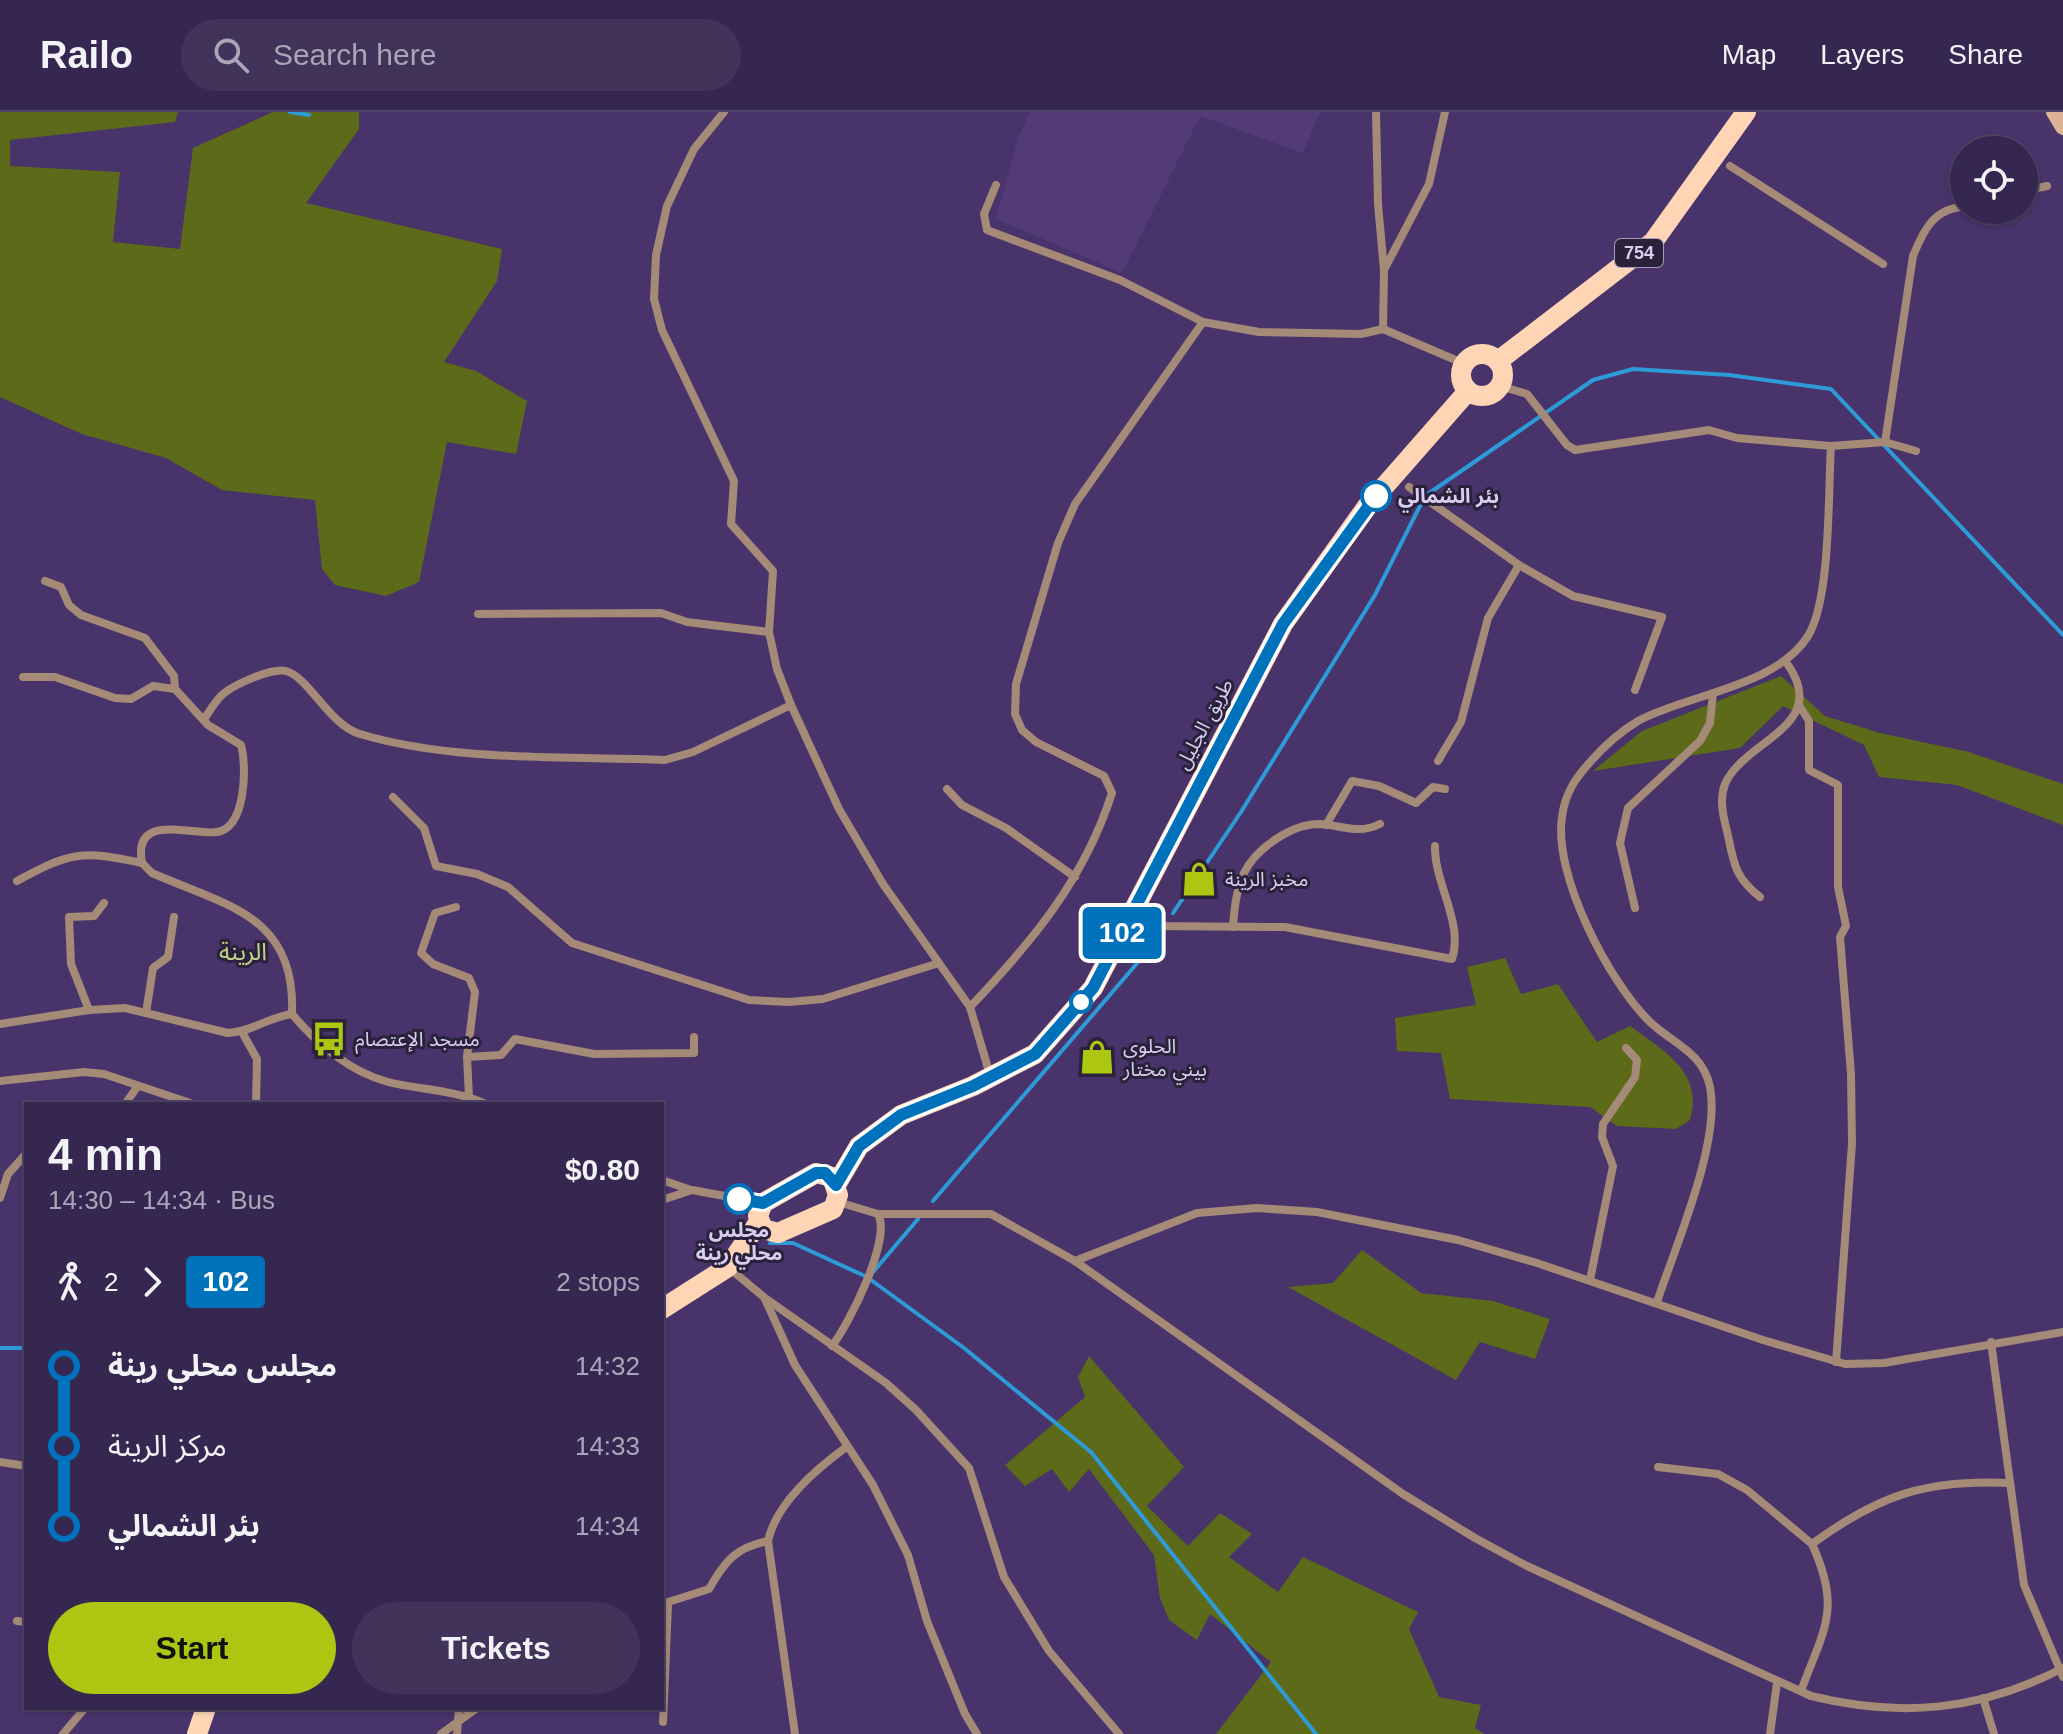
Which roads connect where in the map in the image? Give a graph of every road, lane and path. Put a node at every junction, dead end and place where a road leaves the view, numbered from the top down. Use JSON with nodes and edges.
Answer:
{"nodes":[{"id":1,"x":724,"y":112,"type":"edge"},
{"id":2,"x":1376,"y":112,"type":"edge"},
{"id":3,"x":1445,"y":112,"type":"edge"},
{"id":4,"x":1746,"y":112,"type":"edge"},
{"id":5,"x":2054,"y":112,"type":"edge"},
{"id":6,"x":2063,"y":127,"type":"edge"},
{"id":7,"x":1730,"y":166,"type":"dead end"},
{"id":8,"x":996,"y":185,"type":"dead end"},
{"id":9,"x":2047,"y":186,"type":"dead end"},
{"id":10,"x":2038,"y":188,"type":"edge"},
{"id":11,"x":1950,"y":209,"type":"edge"},
{"id":12,"x":1883,"y":264,"type":"dead end"},
{"id":13,"x":1384,"y":270,"type":"junction"},
{"id":14,"x":1203,"y":322,"type":"junction"},
{"id":15,"x":1383,"y":329,"type":"junction"},
{"id":16,"x":1498,"y":361,"type":"junction"},
{"id":17,"x":1465,"y":364,"type":"junction"},
{"id":18,"x":1500,"y":386,"type":"junction"},
{"id":19,"x":1468,"y":391,"type":"junction"},
{"id":20,"x":1885,"y":442,"type":"junction"},
{"id":21,"x":1831,"y":446,"type":"junction"},
{"id":22,"x":1916,"y":451,"type":"dead end"},
{"id":23,"x":1409,"y":487,"type":"dead end"},
{"id":24,"x":1519,"y":565,"type":"junction"},
{"id":25,"x":45,"y":581,"type":"dead end"},
{"id":26,"x":478,"y":614,"type":"dead end"},
{"id":27,"x":769,"y":632,"type":"junction"},
{"id":28,"x":1786,"y":662,"type":"junction"},
{"id":29,"x":23,"y":677,"type":"dead end"},
{"id":30,"x":175,"y":689,"type":"junction"},
{"id":31,"x":1635,"y":690,"type":"dead end"},
{"id":32,"x":1713,"y":693,"type":"junction"},
{"id":33,"x":791,"y":705,"type":"junction"},
{"id":34,"x":1799,"y":705,"type":"junction"},
{"id":35,"x":205,"y":718,"type":"junction"},
{"id":36,"x":1438,"y":761,"type":"dead end"},
{"id":37,"x":947,"y":789,"type":"dead end"},
{"id":38,"x":1445,"y":789,"type":"dead end"},
{"id":39,"x":393,"y":797,"type":"dead end"},
{"id":40,"x":1380,"y":824,"type":"dead end"},
{"id":41,"x":1326,"y":825,"type":"junction"},
{"id":42,"x":1435,"y":846,"type":"dead end"},
{"id":43,"x":142,"y":863,"type":"junction"},
{"id":44,"x":1075,"y":877,"type":"junction"},
{"id":45,"x":17,"y":881,"type":"dead end"},
{"id":46,"x":1760,"y":897,"type":"dead end"},
{"id":47,"x":104,"y":903,"type":"dead end"},
{"id":48,"x":456,"y":907,"type":"dead end"},
{"id":49,"x":1635,"y":908,"type":"dead end"},
{"id":50,"x":174,"y":917,"type":"dead end"},
{"id":51,"x":1129,"y":919,"type":"junction"},
{"id":52,"x":1233,"y":927,"type":"junction"},
{"id":53,"x":939,"y":963,"type":"junction"},
{"id":54,"x":970,"y":1007,"type":"junction"},
{"id":55,"x":89,"y":1010,"type":"junction"},
{"id":56,"x":146,"y":1013,"type":"junction"},
{"id":57,"x":292,"y":1014,"type":"junction"},
{"id":58,"x":0,"y":1024,"type":"edge"},
{"id":59,"x":242,"y":1032,"type":"junction"},
{"id":60,"x":694,"y":1037,"type":"dead end"},
{"id":61,"x":1626,"y":1048,"type":"dead end"},
{"id":62,"x":467,"y":1057,"type":"junction"},
{"id":63,"x":991,"y":1076,"type":"junction"},
{"id":64,"x":0,"y":1081,"type":"edge"},
{"id":65,"x":138,"y":1086,"type":"junction"},
{"id":66,"x":469,"y":1097,"type":"junction"},
{"id":67,"x":126,"y":1102,"type":"edge"},
{"id":68,"x":187,"y":1102,"type":"edge"},
{"id":69,"x":256,"y":1102,"type":"edge"},
{"id":70,"x":481,"y":1102,"type":"edge"},
{"id":71,"x":24,"y":1156,"type":"edge"},
{"id":72,"x":664,"y":1181,"type":"edge"},
{"id":73,"x":833,"y":1187,"type":"junction"},
{"id":74,"x":692,"y":1190,"type":"junction"},
{"id":75,"x":0,"y":1198,"type":"edge"},
{"id":76,"x":664,"y":1199,"type":"edge"},
{"id":77,"x":878,"y":1214,"type":"junction"},
{"id":78,"x":765,"y":1219,"type":"junction"},
{"id":79,"x":1075,"y":1261,"type":"junction"},
{"id":80,"x":732,"y":1262,"type":"junction"},
{"id":81,"x":1590,"y":1280,"type":"junction"},
{"id":82,"x":765,"y":1298,"type":"junction"},
{"id":83,"x":1657,"y":1302,"type":"junction"},
{"id":84,"x":664,"y":1308,"type":"edge"},
{"id":85,"x":2063,"y":1332,"type":"edge"},
{"id":86,"x":1991,"y":1342,"type":"junction"},
{"id":87,"x":832,"y":1346,"type":"junction"},
{"id":88,"x":1836,"y":1362,"type":"junction"},
{"id":89,"x":845,"y":1448,"type":"junction"},
{"id":90,"x":0,"y":1462,"type":"edge"},
{"id":91,"x":24,"y":1466,"type":"edge"},
{"id":92,"x":1658,"y":1467,"type":"dead end"},
{"id":93,"x":2010,"y":1483,"type":"junction"},
{"id":94,"x":768,"y":1541,"type":"junction"},
{"id":95,"x":1812,"y":1544,"type":"junction"},
{"id":96,"x":665,"y":1604,"type":"edge"},
{"id":97,"x":664,"y":1663,"type":"edge"},
{"id":98,"x":2063,"y":1672,"type":"edge"},
{"id":99,"x":1777,"y":1683,"type":"junction"},
{"id":100,"x":1801,"y":1691,"type":"junction"},
{"id":101,"x":1983,"y":1698,"type":"junction"},
{"id":102,"x":83,"y":1710,"type":"edge"},
{"id":103,"x":205,"y":1710,"type":"edge"},
{"id":104,"x":459,"y":1710,"type":"edge"},
{"id":105,"x":474,"y":1710,"type":"edge"},
{"id":106,"x":663,"y":1710,"type":"edge"},
{"id":107,"x":460,"y":1721,"type":"junction"},
{"id":108,"x":663,"y":1722,"type":"dead end"},
{"id":109,"x":63,"y":1734,"type":"edge"},
{"id":110,"x":197,"y":1734,"type":"edge"},
{"id":111,"x":441,"y":1734,"type":"edge"},
{"id":112,"x":457,"y":1734,"type":"edge"},
{"id":113,"x":795,"y":1734,"type":"edge"},
{"id":114,"x":977,"y":1734,"type":"edge"},
{"id":115,"x":1119,"y":1734,"type":"edge"},
{"id":116,"x":1770,"y":1734,"type":"edge"},
{"id":117,"x":1994,"y":1734,"type":"edge"}],
"edges":[{"from":1,"to":27,"type":"street"},
{"from":2,"to":13,"type":"street"},
{"from":3,"to":13,"type":"street"},
{"from":4,"to":16,"type":"main road","number":"754"},
{"from":5,"to":6,"type":"main road"},
{"from":7,"to":12,"type":"street"},
{"from":8,"to":14,"type":"street"},
{"from":9,"to":10,"type":"street"},
{"from":11,"to":20,"type":"street"},
{"from":13,"to":15,"type":"street"},
{"from":14,"to":15,"type":"street"},
{"from":14,"to":44,"type":"street"},
{"from":15,"to":17,"type":"street"},
{"from":16,"to":17,"type":"main road"},
{"from":16,"to":18,"type":"main road"},
{"from":17,"to":19,"type":"main road"},
{"from":18,"to":19,"type":"main road"},
{"from":18,"to":21,"type":"street"},
{"from":19,"to":51,"type":"main road","name":"طريق الجليل"},
{"from":20,"to":21,"type":"street"},
{"from":20,"to":22,"type":"street"},
{"from":21,"to":28,"type":"street"},
{"from":23,"to":24,"type":"street"},
{"from":24,"to":31,"type":"street"},
{"from":24,"to":36,"type":"street"},
{"from":25,"to":30,"type":"street"},
{"from":26,"to":27,"type":"street"},
{"from":27,"to":33,"type":"street"},
{"from":28,"to":32,"type":"street"},
{"from":28,"to":34,"type":"street"},
{"from":29,"to":30,"type":"street"},
{"from":30,"to":35,"type":"street"},
{"from":32,"to":49,"type":"street"},
{"from":32,"to":83,"type":"street"},
{"from":33,"to":35,"type":"street"},
{"from":33,"to":53,"type":"street"},
{"from":34,"to":46,"type":"street"},
{"from":34,"to":88,"type":"street"},
{"from":35,"to":43,"type":"street"},
{"from":37,"to":44,"type":"street"},
{"from":38,"to":41,"type":"street"},
{"from":39,"to":53,"type":"street"},
{"from":40,"to":41,"type":"street"},
{"from":41,"to":52,"type":"street"},
{"from":42,"to":52,"type":"street"},
{"from":43,"to":45,"type":"street"},
{"from":43,"to":57,"type":"street"},
{"from":44,"to":54,"type":"street"},
{"from":47,"to":55,"type":"street"},
{"from":48,"to":62,"type":"street"},
{"from":50,"to":56,"type":"street"},
{"from":51,"to":52,"type":"street"},
{"from":51,"to":63,"type":"main road","name":"طريق الجليل"},
{"from":53,"to":54,"type":"street"},
{"from":54,"to":63,"type":"street"},
{"from":55,"to":56,"type":"street"},
{"from":55,"to":58,"type":"street"},
{"from":56,"to":59,"type":"street"},
{"from":57,"to":59,"type":"street"},
{"from":57,"to":66,"type":"street"},
{"from":59,"to":69,"type":"street"},
{"from":60,"to":62,"type":"street"},
{"from":61,"to":81,"type":"street"},
{"from":62,"to":66,"type":"street"},
{"from":63,"to":73,"type":"main road","name":"طريق الجليل"},
{"from":64,"to":65,"type":"street"},
{"from":65,"to":67,"type":"street"},
{"from":65,"to":68,"type":"street"},
{"from":66,"to":70,"type":"street"},
{"from":71,"to":75,"type":"street"},
{"from":72,"to":74,"type":"street"},
{"from":73,"to":77,"type":"street"},
{"from":73,"to":78,"type":"main road"},
{"from":73,"to":78,"type":"main road"},
{"from":74,"to":76,"type":"street"},
{"from":74,"to":78,"type":"street"},
{"from":77,"to":79,"type":"street"},
{"from":77,"to":87,"type":"street"},
{"from":78,"to":80,"type":"main road"},
{"from":79,"to":81,"type":"street"},
{"from":79,"to":99,"type":"street"},
{"from":80,"to":82,"type":"street"},
{"from":80,"to":84,"type":"main road"},
{"from":81,"to":83,"type":"street"},
{"from":82,"to":87,"type":"street"},
{"from":82,"to":89,"type":"street"},
{"from":83,"to":88,"type":"street"},
{"from":85,"to":86,"type":"street"},
{"from":86,"to":88,"type":"street"},
{"from":86,"to":93,"type":"street"},
{"from":87,"to":115,"type":"street"},
{"from":89,"to":94,"type":"street"},
{"from":89,"to":114,"type":"street"},
{"from":90,"to":91,"type":"street"},
{"from":92,"to":95,"type":"street"},
{"from":93,"to":95,"type":"street"},
{"from":93,"to":98,"type":"street"},
{"from":94,"to":96,"type":"street"},
{"from":94,"to":113,"type":"street"},
{"from":95,"to":100,"type":"street"},
{"from":96,"to":97,"type":"street"},
{"from":98,"to":101,"type":"street"},
{"from":99,"to":100,"type":"street"},
{"from":99,"to":116,"type":"street"},
{"from":100,"to":101,"type":"street"},
{"from":101,"to":117,"type":"street"},
{"from":102,"to":109,"type":"street"},
{"from":103,"to":110,"type":"main road"},
{"from":104,"to":107,"type":"street"},
{"from":105,"to":107,"type":"street"},
{"from":106,"to":108,"type":"street"},
{"from":107,"to":111,"type":"street"},
{"from":107,"to":112,"type":"street"}]}
